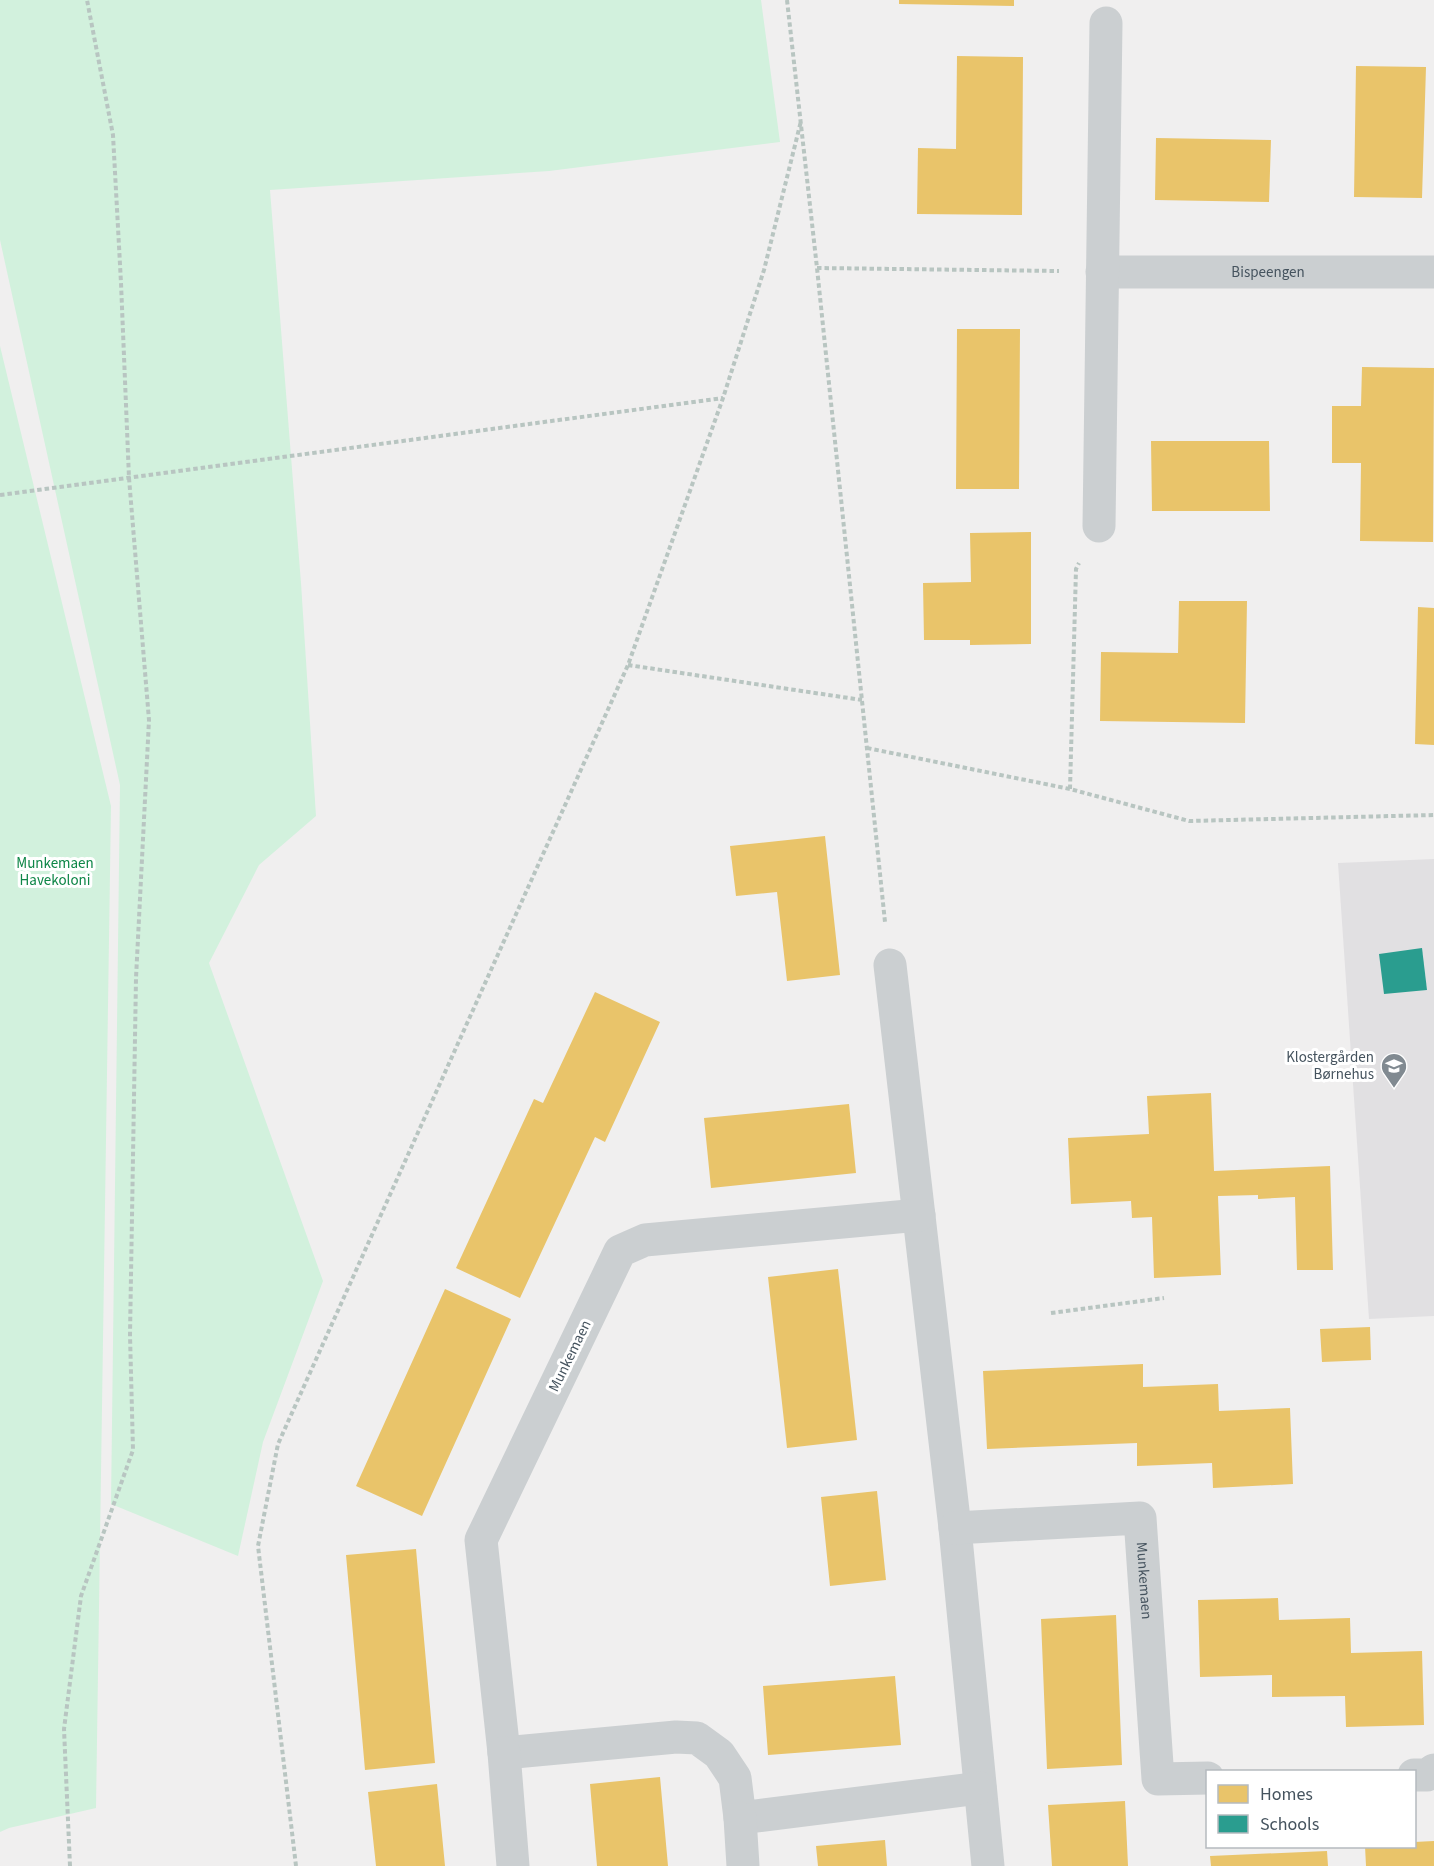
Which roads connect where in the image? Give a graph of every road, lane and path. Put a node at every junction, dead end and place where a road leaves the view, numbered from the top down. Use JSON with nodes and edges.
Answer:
{"nodes":[{"id":1,"x":87,"y":0,"type":"edge"},
{"id":2,"x":787,"y":0,"type":"edge"},
{"id":3,"x":1106,"y":23,"type":"dead end"},
{"id":4,"x":801,"y":121,"type":"junction"},
{"id":5,"x":817,"y":268,"type":"junction"},
{"id":6,"x":1102,"y":272,"type":"junction"},
{"id":7,"x":1434,"y":272,"type":"edge"},
{"id":8,"x":723,"y":398,"type":"junction"},
{"id":9,"x":129,"y":478,"type":"junction"},
{"id":10,"x":0,"y":495,"type":"edge"},
{"id":11,"x":1099,"y":526,"type":"joint"},
{"id":12,"x":628,"y":665,"type":"junction"},
{"id":13,"x":862,"y":700,"type":"junction"},
{"id":14,"x":867,"y":748,"type":"junction"},
{"id":15,"x":1070,"y":789,"type":"junction"},
{"id":16,"x":1434,"y":815,"type":"edge"},
{"id":17,"x":890,"y":965,"type":"joint"},
{"id":18,"x":919,"y":1215,"type":"junction"},
{"id":19,"x":1164,"y":1298,"type":"dead end"},
{"id":20,"x":1051,"y":1313,"type":"dead end"},
{"id":21,"x":955,"y":1528,"type":"junction"},
{"id":22,"x":504,"y":1753,"type":"junction"},
{"id":23,"x":1434,"y":1770,"type":"edge"},
{"id":24,"x":1416,"y":1775,"type":"edge"},
{"id":25,"x":1206,"y":1778,"type":"edge"},
{"id":26,"x":980,"y":1788,"type":"junction"},
{"id":27,"x":740,"y":1818,"type":"junction"},
{"id":28,"x":70,"y":1866,"type":"edge"},
{"id":29,"x":296,"y":1866,"type":"edge"},
{"id":30,"x":513,"y":1866,"type":"edge"},
{"id":31,"x":743,"y":1866,"type":"edge"},
{"id":32,"x":988,"y":1866,"type":"edge"}],
"edges":[{"from":1,"to":9,"type":"path"},
{"from":2,"to":4,"type":"path"},
{"from":3,"to":6,"type":"street"},
{"from":4,"to":5,"type":"path"},
{"from":4,"to":8,"type":"path"},
{"from":5,"to":6,"type":"path"},
{"from":5,"to":13,"type":"path"},
{"from":6,"to":7,"type":"street","name":"Bispeengen"},
{"from":6,"to":11,"type":"street"},
{"from":8,"to":9,"type":"path"},
{"from":8,"to":12,"type":"path"},
{"from":9,"to":10,"type":"path"},
{"from":9,"to":28,"type":"path"},
{"from":11,"to":15,"type":"path"},
{"from":12,"to":13,"type":"path"},
{"from":12,"to":29,"type":"path"},
{"from":13,"to":14,"type":"path"},
{"from":14,"to":15,"type":"path"},
{"from":14,"to":17,"type":"path"},
{"from":15,"to":16,"type":"path"},
{"from":17,"to":18,"type":"street"},
{"from":18,"to":21,"type":"street"},
{"from":18,"to":22,"type":"street","name":"Munkemaen"},
{"from":19,"to":20,"type":"path"},
{"from":21,"to":25,"type":"street","name":"Munkemaen"},
{"from":21,"to":26,"type":"street"},
{"from":22,"to":27,"type":"street"},
{"from":22,"to":30,"type":"street","name":"Munkemaen"},
{"from":23,"to":24,"type":"street"},
{"from":26,"to":27,"type":"street"},
{"from":26,"to":32,"type":"street"},
{"from":27,"to":31,"type":"street"}]}
